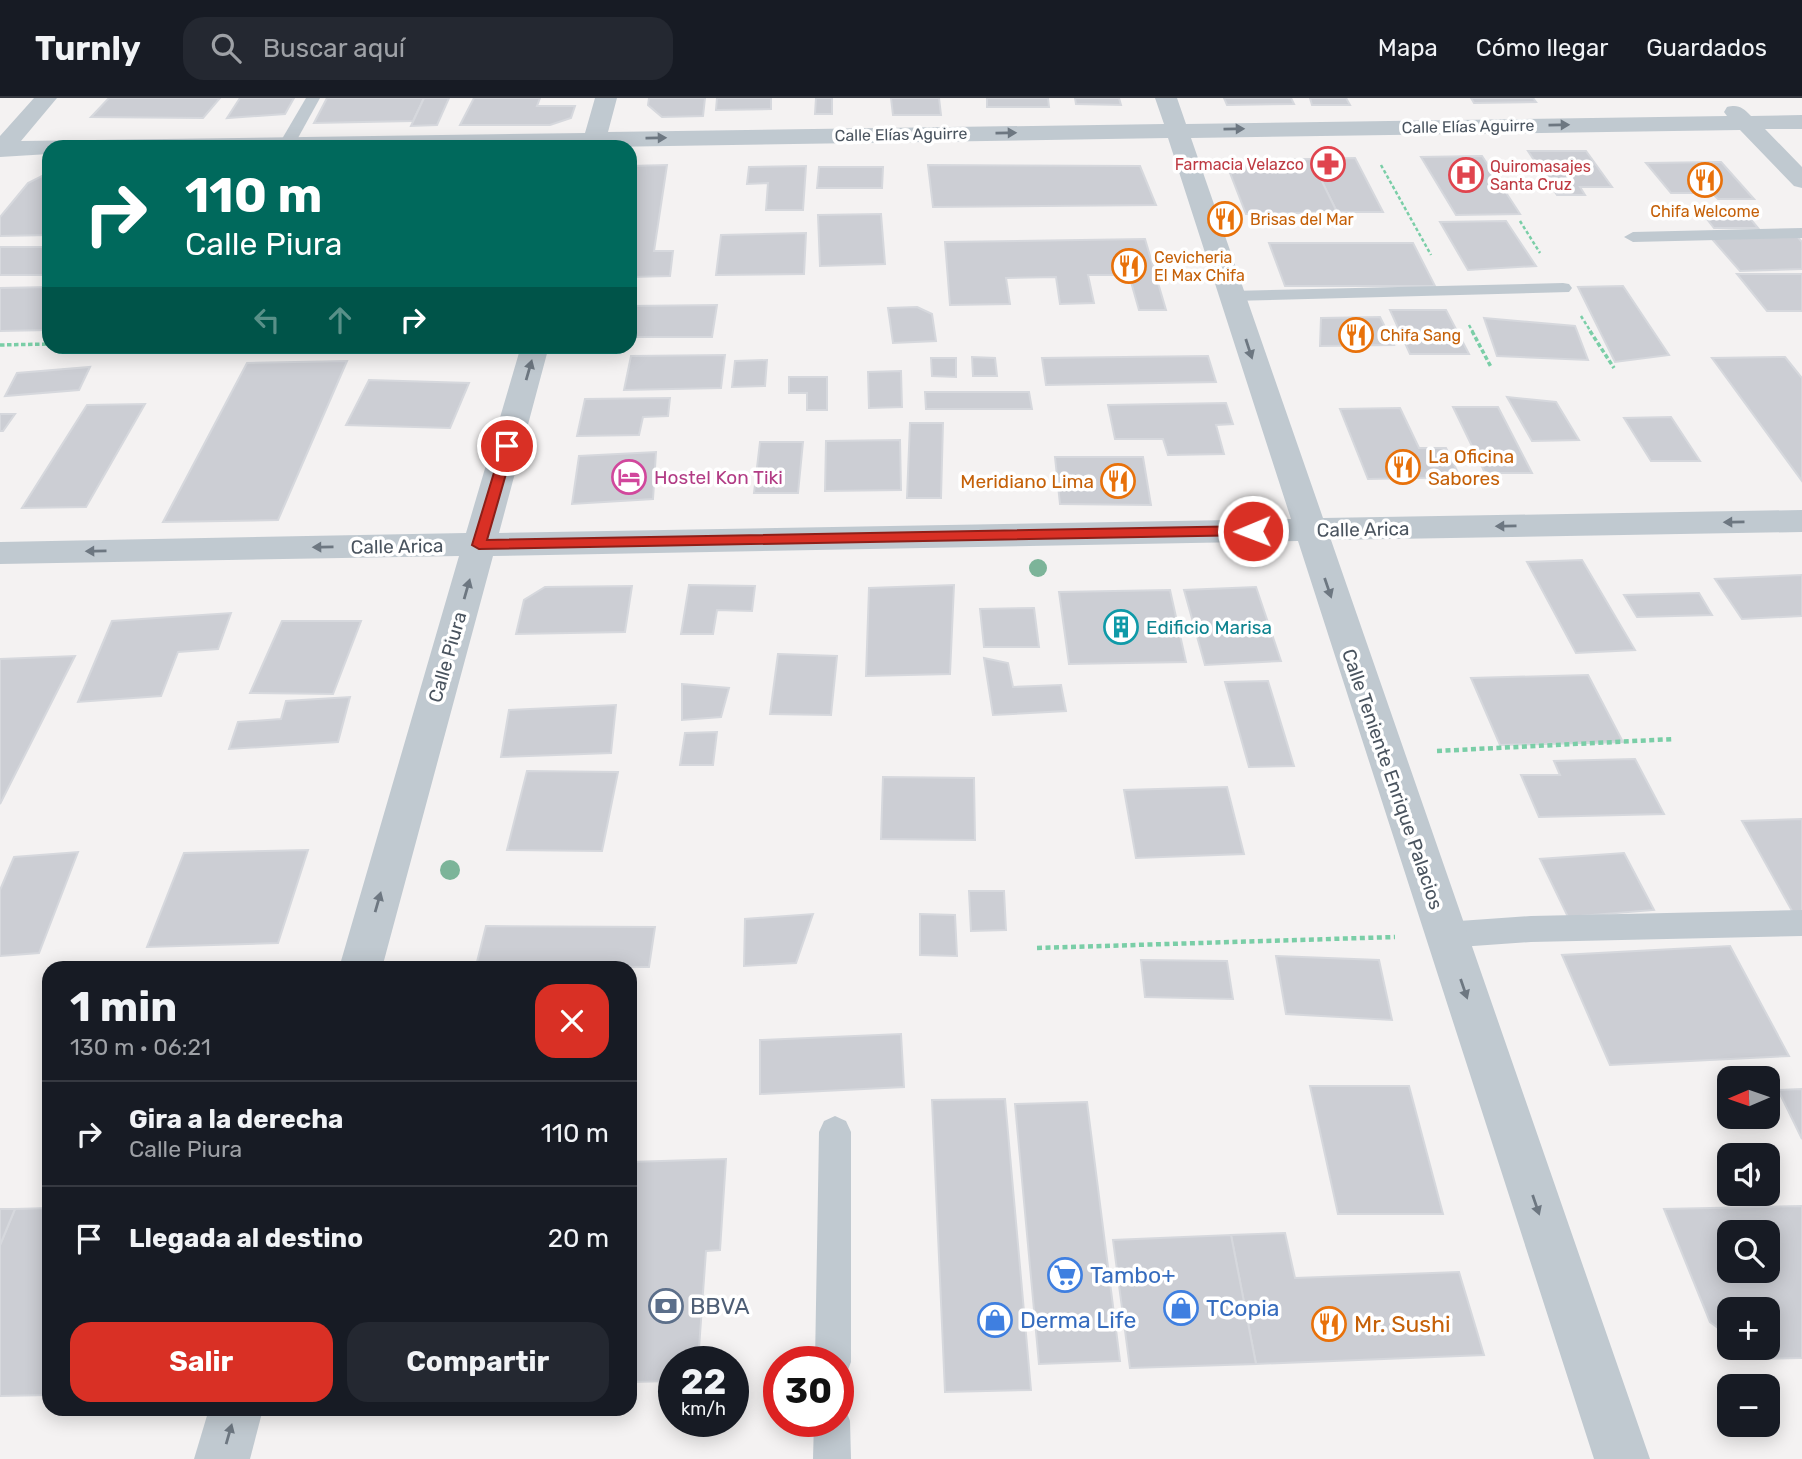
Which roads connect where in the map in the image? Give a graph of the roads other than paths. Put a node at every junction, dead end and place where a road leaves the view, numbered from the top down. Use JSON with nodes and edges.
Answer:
{"nodes":[{"id":1,"x":46,"y":98,"type":"edge"},
{"id":2,"x":313,"y":98,"type":"edge"},
{"id":3,"x":606,"y":98,"type":"edge"},
{"id":4,"x":1722,"y":98,"type":"edge"},
{"id":5,"x":1171,"y":114,"type":"edge"},
{"id":6,"x":1802,"y":122,"type":"edge"},
{"id":7,"x":1745,"y":123,"type":"junction"},
{"id":8,"x":289,"y":140,"type":"edge"},
{"id":9,"x":595,"y":140,"type":"edge"},
{"id":10,"x":637,"y":141,"type":"edge"},
{"id":11,"x":42,"y":147,"type":"edge"},
{"id":12,"x":1,"y":148,"type":"edge"},
{"id":13,"x":1802,"y":181,"type":"edge"},
{"id":14,"x":1802,"y":233,"type":"edge"},
{"id":15,"x":1633,"y":237,"type":"dead end"},
{"id":16,"x":1563,"y":288,"type":"dead end"},
{"id":17,"x":1231,"y":296,"type":"junction"},
{"id":18,"x":534,"y":354,"type":"edge"},
{"id":19,"x":1802,"y":521,"type":"edge"},
{"id":20,"x":1308,"y":530,"type":"junction"},
{"id":21,"x":479,"y":545,"type":"junction"},
{"id":22,"x":0,"y":553,"type":"edge"},
{"id":23,"x":1802,"y":922,"type":"edge"},
{"id":24,"x":1445,"y":935,"type":"junction"},
{"id":25,"x":362,"y":961,"type":"edge"},
{"id":26,"x":835,"y":1132,"type":"dead end"},
{"id":27,"x":833,"y":1346,"type":"edge"},
{"id":28,"x":234,"y":1416,"type":"edge"},
{"id":29,"x":832,"y":1437,"type":"edge"},
{"id":30,"x":222,"y":1459,"type":"edge"},
{"id":31,"x":832,"y":1459,"type":"edge"},
{"id":32,"x":1622,"y":1459,"type":"edge"}],
"edges":[{"from":1,"to":12,"type":"street"},
{"from":2,"to":8,"type":"lane"},
{"from":3,"to":9,"type":"street"},
{"from":4,"to":7,"type":"street"},
{"from":5,"to":7,"type":"street","name":"Calle Elías Aguirre","one_way":true},
{"from":10,"to":5,"type":"street","name":"Calle Elías Aguirre","one_way":true},
{"from":5,"to":17,"type":"street","name":"Calle Teniente Enrique Palacios"},
{"from":6,"to":7,"type":"street","name":"Calle Elías Aguirre"},
{"from":7,"to":13,"type":"street"},
{"from":11,"to":12,"type":"street","name":"Calle Elías Aguirre"},
{"from":14,"to":15,"type":"lane"},
{"from":16,"to":17,"type":"lane"},
{"from":17,"to":20,"type":"street","name":"Calle Teniente Enrique Palacios","one_way":true},
{"from":21,"to":18,"type":"street","name":"Calle Piura","one_way":true},
{"from":19,"to":20,"type":"street","name":"Calle Arica","one_way":true},
{"from":20,"to":21,"type":"street","name":"Calle Arica"},
{"from":20,"to":24,"type":"street","name":"Calle Teniente Enrique Palacios","one_way":true},
{"from":21,"to":22,"type":"street","name":"Calle Arica","one_way":true},
{"from":25,"to":21,"type":"street","name":"Calle Piura","one_way":true},
{"from":23,"to":24,"type":"lane"},
{"from":24,"to":32,"type":"street","name":"Calle Teniente Enrique Palacios","one_way":true},
{"from":26,"to":27,"type":"lane"},
{"from":30,"to":28,"type":"street","one_way":true},
{"from":29,"to":31,"type":"lane"}]}
